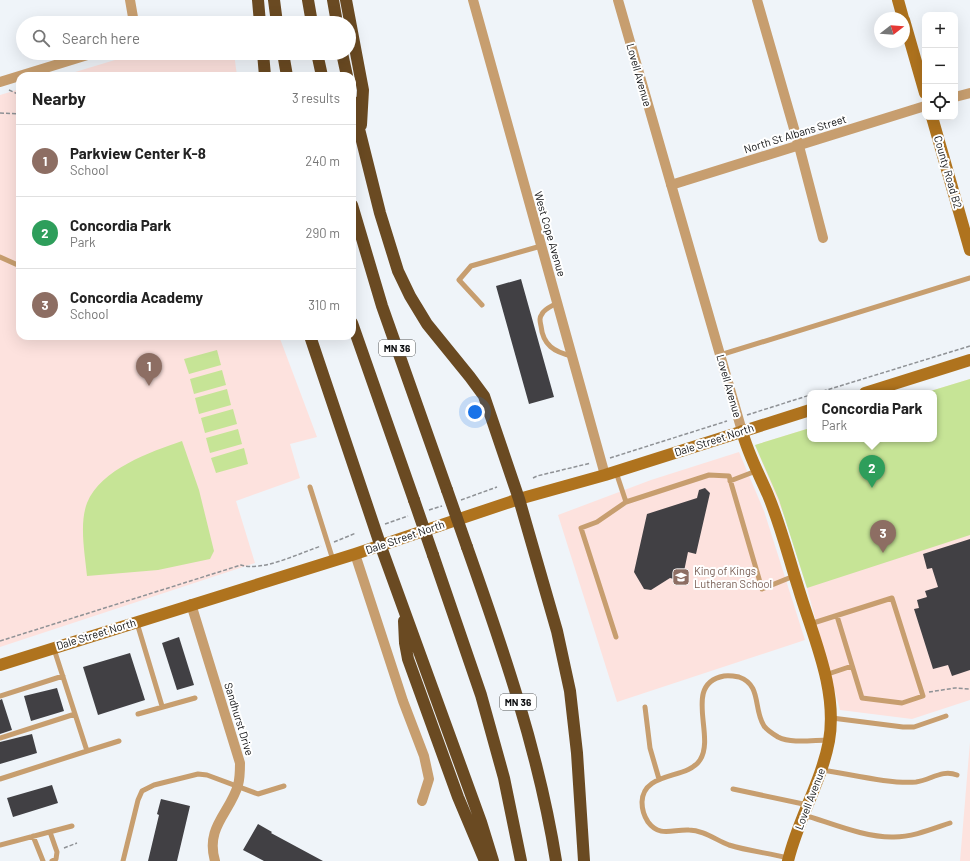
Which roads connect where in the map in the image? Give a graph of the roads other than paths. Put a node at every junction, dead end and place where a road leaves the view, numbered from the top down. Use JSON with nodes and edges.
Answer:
{"nodes":[{"id":1,"x":130,"y":0,"type":"edge"},
{"id":2,"x":258,"y":0,"type":"edge"},
{"id":3,"x":274,"y":0,"type":"edge"},
{"id":4,"x":308,"y":0,"type":"edge"},
{"id":5,"x":333,"y":0,"type":"edge"},
{"id":6,"x":346,"y":0,"type":"edge"},
{"id":7,"x":473,"y":0,"type":"edge"},
{"id":8,"x":618,"y":0,"type":"edge"},
{"id":9,"x":757,"y":0,"type":"edge"},
{"id":10,"x":898,"y":0,"type":"edge"},
{"id":11,"x":902,"y":12,"type":"edge"},
{"id":12,"x":133,"y":16,"type":"edge"},
{"id":13,"x":259,"y":16,"type":"edge"},
{"id":14,"x":277,"y":16,"type":"edge"},
{"id":15,"x":311,"y":16,"type":"edge"},
{"id":16,"x":336,"y":16,"type":"edge"},
{"id":17,"x":349,"y":16,"type":"edge"},
{"id":18,"x":910,"y":40,"type":"edge"},
{"id":19,"x":356,"y":53,"type":"edge"},
{"id":20,"x":71,"y":60,"type":"edge"},
{"id":21,"x":264,"y":60,"type":"edge"},
{"id":22,"x":284,"y":60,"type":"edge"},
{"id":23,"x":319,"y":60,"type":"edge"},
{"id":24,"x":344,"y":60,"type":"edge"},
{"id":25,"x":32,"y":72,"type":"edge"},
{"id":26,"x":265,"y":72,"type":"edge"},
{"id":27,"x":286,"y":72,"type":"edge"},
{"id":28,"x":321,"y":72,"type":"edge"},
{"id":29,"x":346,"y":72,"type":"edge"},
{"id":30,"x":16,"y":77,"type":"edge"},
{"id":31,"x":0,"y":82,"type":"edge"},
{"id":32,"x":922,"y":84,"type":"edge"},
{"id":33,"x":970,"y":93,"type":"edge"},
{"id":34,"x":958,"y":96,"type":"edge"},
{"id":35,"x":922,"y":107,"type":"edge"},
{"id":36,"x":356,"y":118,"type":"edge"},
{"id":37,"x":933,"y":120,"type":"edge"},
{"id":38,"x":360,"y":134,"type":"junction"},
{"id":39,"x":799,"y":146,"type":"junction"},
{"id":40,"x":671,"y":185,"type":"junction"},
{"id":41,"x":356,"y":218,"type":"edge"},
{"id":42,"x":823,"y":238,"type":"dead end"},
{"id":43,"x":541,"y":246,"type":"junction"},
{"id":44,"x":970,"y":250,"type":"edge"},
{"id":45,"x":0,"y":257,"type":"edge"},
{"id":46,"x":16,"y":264,"type":"edge"},
{"id":47,"x":970,"y":278,"type":"edge"},
{"id":48,"x":557,"y":303,"type":"junction"},
{"id":49,"x":482,"y":305,"type":"dead end"},
{"id":50,"x":356,"y":334,"type":"edge"},
{"id":51,"x":311,"y":340,"type":"edge"},
{"id":52,"x":720,"y":355,"type":"junction"},
{"id":53,"x":572,"y":356,"type":"junction"},
{"id":54,"x":970,"y":360,"type":"edge"},
{"id":55,"x":875,"y":390,"type":"edge"},
{"id":56,"x":807,"y":411,"type":"edge"},
{"id":57,"x":742,"y":431,"type":"junction"},
{"id":58,"x":756,"y":471,"type":"junction"},
{"id":59,"x":610,"y":473,"type":"junction"},
{"id":60,"x":730,"y":481,"type":"junction"},
{"id":61,"x":310,"y":487,"type":"dead end"},
{"id":62,"x":519,"y":499,"type":"junction"},
{"id":63,"x":626,"y":502,"type":"junction"},
{"id":64,"x":380,"y":544,"type":"junction"},
{"id":65,"x":355,"y":554,"type":"junction"},
{"id":66,"x":333,"y":560,"type":"junction"},
{"id":67,"x":794,"y":576,"type":"junction"},
{"id":68,"x":191,"y":604,"type":"junction"},
{"id":69,"x":404,"y":612,"type":"junction"},
{"id":70,"x":837,"y":616,"type":"junction"},
{"id":71,"x":137,"y":622,"type":"junction"},
{"id":72,"x":809,"y":624,"type":"junction"},
{"id":73,"x":616,"y":637,"type":"dead end"},
{"id":74,"x":54,"y":648,"type":"junction"},
{"id":75,"x":0,"y":665,"type":"edge"},
{"id":76,"x":852,"y":666,"type":"junction"},
{"id":77,"x":63,"y":676,"type":"junction"},
{"id":78,"x":824,"y":676,"type":"junction"},
{"id":79,"x":0,"y":696,"type":"edge"},
{"id":80,"x":195,"y":698,"type":"dead end"},
{"id":81,"x":162,"y":706,"type":"junction"},
{"id":82,"x":645,"y":707,"type":"dead end"},
{"id":83,"x":75,"y":714,"type":"junction"},
{"id":84,"x":138,"y":714,"type":"dead end"},
{"id":85,"x":946,"y":716,"type":"dead end"},
{"id":86,"x":830,"y":718,"type":"junction"},
{"id":87,"x":0,"y":738,"type":"edge"},
{"id":88,"x":119,"y":740,"type":"dead end"},
{"id":89,"x":829,"y":740,"type":"junction"},
{"id":90,"x":87,"y":751,"type":"junction"},
{"id":91,"x":822,"y":770,"type":"junction"},
{"id":92,"x":957,"y":774,"type":"dead end"},
{"id":93,"x":0,"y":779,"type":"edge"},
{"id":94,"x":659,"y":779,"type":"junction"},
{"id":95,"x":238,"y":786,"type":"junction"},
{"id":96,"x":284,"y":786,"type":"dead end"},
{"id":97,"x":733,"y":788,"type":"dead end"},
{"id":98,"x":422,"y":801,"type":"dead end"},
{"id":99,"x":806,"y":810,"type":"junction"},
{"id":100,"x":950,"y":823,"type":"dead end"},
{"id":101,"x":72,"y":826,"type":"dead end"},
{"id":102,"x":50,"y":832,"type":"junction"},
{"id":103,"x":33,"y":836,"type":"junction"},
{"id":104,"x":0,"y":845,"type":"edge"},
{"id":105,"x":789,"y":859,"type":"edge"},
{"id":106,"x":44,"y":861,"type":"edge"},
{"id":107,"x":52,"y":861,"type":"edge"},
{"id":108,"x":123,"y":861,"type":"edge"},
{"id":109,"x":215,"y":861,"type":"edge"},
{"id":110,"x":485,"y":861,"type":"edge"},
{"id":111,"x":493,"y":861,"type":"edge"},
{"id":112,"x":521,"y":861,"type":"edge"},
{"id":113,"x":556,"y":861,"type":"edge"},
{"id":114,"x":584,"y":861,"type":"edge"}],
"edges":[{"from":1,"to":12,"type":"street"},
{"from":2,"to":13,"type":"highway"},
{"from":3,"to":14,"type":"highway"},
{"from":4,"to":15,"type":"highway"},
{"from":5,"to":16,"type":"highway"},
{"from":6,"to":17,"type":"highway"},
{"from":7,"to":43,"type":"street","name":"West Cope Avenue"},
{"from":8,"to":40,"type":"street","name":"Lovell Avenue"},
{"from":9,"to":39,"type":"street"},
{"from":10,"to":11,"type":"main road"},
{"from":18,"to":32,"type":"main road"},
{"from":19,"to":38,"type":"highway"},
{"from":20,"to":25,"type":"street"},
{"from":21,"to":26,"type":"highway"},
{"from":22,"to":27,"type":"highway"},
{"from":23,"to":28,"type":"highway"},
{"from":24,"to":29,"type":"highway"},
{"from":30,"to":31,"type":"street"},
{"from":33,"to":34,"type":"street"},
{"from":35,"to":39,"type":"street","name":"North St Albans Street"},
{"from":36,"to":38,"type":"highway"},
{"from":37,"to":44,"type":"main road","name":"County Road B2"},
{"from":38,"to":62,"type":"highway"},
{"from":39,"to":40,"type":"street","name":"North St Albans Street"},
{"from":39,"to":42,"type":"street"},
{"from":40,"to":52,"type":"street","name":"Lovell Avenue"},
{"from":41,"to":113,"type":"highway","number":"MN 36","bridge":true},
{"from":43,"to":48,"type":"street","name":"West Cope Avenue"},
{"from":43,"to":49,"type":"lane"},
{"from":45,"to":46,"type":"lane"},
{"from":47,"to":52,"type":"lane"},
{"from":48,"to":53,"type":"street","name":"West Cope Avenue"},
{"from":48,"to":53,"type":"lane"},
{"from":50,"to":112,"type":"highway","number":"MN 36","bridge":true},
{"from":51,"to":64,"type":"highway"},
{"from":52,"to":57,"type":"street","name":"Lovell Avenue"},
{"from":53,"to":59,"type":"street","name":"West Cope Avenue"},
{"from":54,"to":55,"type":"main road"},
{"from":56,"to":57,"type":"main road","name":"Dale Street North"},
{"from":57,"to":58,"type":"main road","name":"Lovell Avenue"},
{"from":57,"to":59,"type":"main road","name":"Dale Street North"},
{"from":58,"to":60,"type":"lane"},
{"from":58,"to":67,"type":"main road","name":"Lovell Avenue"},
{"from":59,"to":62,"type":"main road","name":"Dale Street North"},
{"from":59,"to":63,"type":"lane"},
{"from":60,"to":63,"type":"lane"},
{"from":60,"to":67,"type":"lane"},
{"from":61,"to":66,"type":"lane"},
{"from":62,"to":64,"type":"main road","name":"Dale Street North"},
{"from":62,"to":114,"type":"highway"},
{"from":63,"to":73,"type":"lane"},
{"from":64,"to":65,"type":"main road","name":"Dale Street North"},
{"from":64,"to":69,"type":"highway"},
{"from":65,"to":66,"type":"main road","name":"Dale Street North"},
{"from":65,"to":98,"type":"street"},
{"from":66,"to":68,"type":"main road","name":"Dale Street North"},
{"from":67,"to":72,"type":"main road","name":"Lovell Avenue"},
{"from":68,"to":71,"type":"main road","name":"Dale Street North"},
{"from":68,"to":95,"type":"street","name":"Sandhurst Drive"},
{"from":69,"to":110,"type":"highway"},
{"from":69,"to":111,"type":"highway"},
{"from":70,"to":72,"type":"lane"},
{"from":70,"to":76,"type":"lane"},
{"from":70,"to":76,"type":"lane"},
{"from":71,"to":74,"type":"main road","name":"Dale Street North"},
{"from":71,"to":81,"type":"lane"},
{"from":72,"to":78,"type":"main road","name":"Lovell Avenue"},
{"from":74,"to":75,"type":"main road","name":"Dale Street North"},
{"from":74,"to":77,"type":"lane"},
{"from":76,"to":78,"type":"lane"},
{"from":77,"to":79,"type":"lane"},
{"from":77,"to":83,"type":"lane"},
{"from":78,"to":86,"type":"main road","name":"Lovell Avenue"},
{"from":80,"to":81,"type":"lane"},
{"from":81,"to":84,"type":"lane"},
{"from":82,"to":94,"type":"lane"},
{"from":83,"to":87,"type":"lane"},
{"from":83,"to":90,"type":"lane"},
{"from":85,"to":86,"type":"lane"},
{"from":86,"to":89,"type":"main road","name":"Lovell Avenue"},
{"from":88,"to":90,"type":"lane"},
{"from":89,"to":91,"type":"main road","name":"Lovell Avenue"},
{"from":89,"to":94,"type":"lane"},
{"from":90,"to":93,"type":"lane"},
{"from":91,"to":92,"type":"lane"},
{"from":91,"to":99,"type":"main road","name":"Lovell Avenue"},
{"from":94,"to":105,"type":"lane"},
{"from":95,"to":96,"type":"lane"},
{"from":95,"to":108,"type":"lane"},
{"from":95,"to":109,"type":"street","name":"Sandhurst Drive"},
{"from":97,"to":99,"type":"lane"},
{"from":99,"to":100,"type":"lane"},
{"from":99,"to":105,"type":"main road","name":"Lovell Avenue"},
{"from":101,"to":102,"type":"lane"},
{"from":102,"to":103,"type":"lane"},
{"from":102,"to":107,"type":"lane"},
{"from":103,"to":104,"type":"lane"},
{"from":103,"to":106,"type":"lane"}]}
